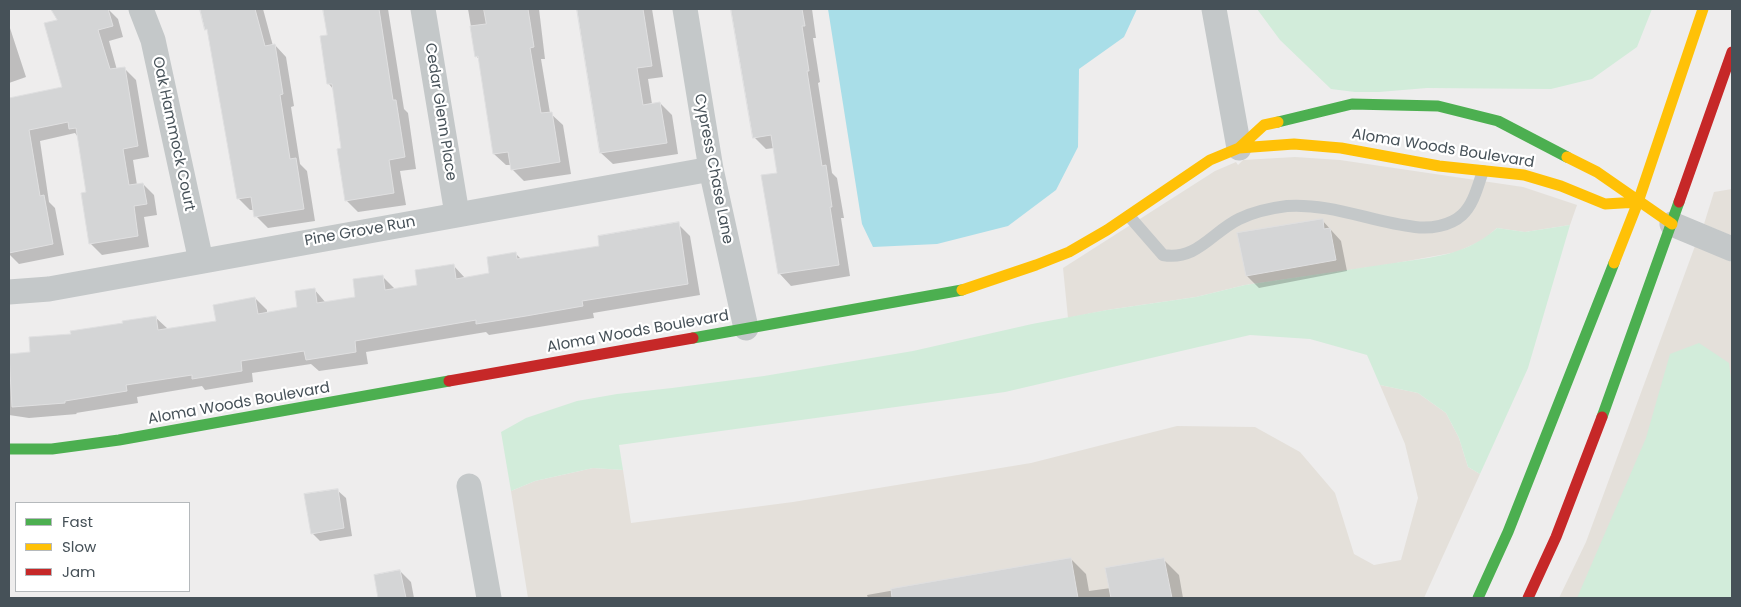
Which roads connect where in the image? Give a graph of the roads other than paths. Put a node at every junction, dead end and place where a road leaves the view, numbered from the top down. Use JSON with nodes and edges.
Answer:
{"nodes":[{"id":1,"x":141,"y":9,"type":"edge"},
{"id":2,"x":423,"y":9,"type":"edge"},
{"id":3,"x":685,"y":9,"type":"edge"},
{"id":4,"x":1214,"y":9,"type":"edge"},
{"id":5,"x":1703,"y":9,"type":"edge"},
{"id":6,"x":1732,"y":52,"type":"edge"},
{"id":7,"x":1239,"y":148,"type":"junction"},
{"id":8,"x":711,"y":169,"type":"junction"},
{"id":9,"x":1483,"y":171,"type":"junction"},
{"id":10,"x":1638,"y":202,"type":"junction"},
{"id":11,"x":457,"y":214,"type":"junction"},
{"id":12,"x":1129,"y":216,"type":"junction"},
{"id":13,"x":1672,"y":224,"type":"junction"},
{"id":14,"x":1732,"y":249,"type":"edge"},
{"id":15,"x":201,"y":261,"type":"junction"},
{"id":16,"x":9,"y":292,"type":"edge"},
{"id":17,"x":746,"y":328,"type":"junction"},
{"id":18,"x":9,"y":449,"type":"edge"},
{"id":19,"x":469,"y":486,"type":"dead end"},
{"id":20,"x":489,"y":598,"type":"edge"},
{"id":21,"x":1478,"y":598,"type":"edge"},
{"id":22,"x":1528,"y":598,"type":"edge"}],
"edges":[{"from":1,"to":15,"type":"street","name":"Oak Hammock Court"},
{"from":2,"to":11,"type":"street","name":"Cedar Glenn Place"},
{"from":3,"to":8,"type":"street","name":"Cypress Chase Lane"},
{"from":4,"to":7,"type":"street"},
{"from":5,"to":10,"type":"street"},
{"from":6,"to":13,"type":"street"},
{"from":7,"to":9,"type":"street","name":"Aloma Woods Boulevard"},
{"from":7,"to":10,"type":"street","name":"Aloma Woods Boulevard"},
{"from":7,"to":12,"type":"street","name":"Aloma Woods Boulevard"},
{"from":8,"to":11,"type":"street","name":"Pine Grove Run"},
{"from":8,"to":17,"type":"street","name":"Cypress Chase Lane"},
{"from":9,"to":10,"type":"street","name":"Aloma Woods Boulevard"},
{"from":9,"to":12,"type":"lane"},
{"from":10,"to":13,"type":"street","name":"Aloma Woods Boulevard"},
{"from":10,"to":21,"type":"street"},
{"from":11,"to":15,"type":"street","name":"Pine Grove Run"},
{"from":12,"to":17,"type":"street","name":"Aloma Woods Boulevard"},
{"from":13,"to":14,"type":"street"},
{"from":13,"to":22,"type":"street"},
{"from":15,"to":16,"type":"street","name":"Pine Grove Run"},
{"from":17,"to":18,"type":"street","name":"Aloma Woods Boulevard"},
{"from":19,"to":20,"type":"street"}]}
